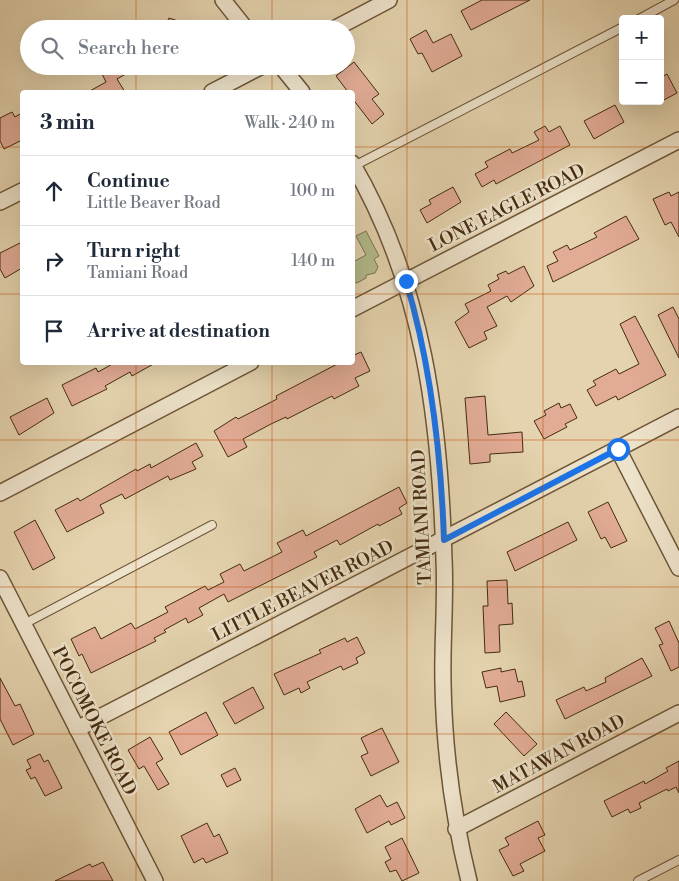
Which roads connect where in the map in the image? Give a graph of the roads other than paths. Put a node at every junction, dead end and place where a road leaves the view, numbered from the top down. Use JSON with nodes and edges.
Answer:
{"nodes":[{"id":1,"x":223,"y":0,"type":"edge"},
{"id":2,"x":389,"y":0,"type":"edge"},
{"id":3,"x":674,"y":0,"type":"edge"},
{"id":4,"x":646,"y":15,"type":"edge"},
{"id":5,"x":239,"y":20,"type":"edge"},
{"id":6,"x":351,"y":20,"type":"edge"},
{"id":7,"x":619,"y":29,"type":"edge"},
{"id":8,"x":245,"y":75,"type":"edge"},
{"id":9,"x":288,"y":75,"type":"edge"},
{"id":10,"x":216,"y":90,"type":"edge"},
{"id":11,"x":300,"y":90,"type":"edge"},
{"id":12,"x":679,"y":140,"type":"edge"},
{"id":13,"x":355,"y":164,"type":"edge"},
{"id":14,"x":355,"y":169,"type":"edge"},
{"id":15,"x":20,"y":192,"type":"edge"},
{"id":16,"x":0,"y":202,"type":"edge"},
{"id":17,"x":406,"y":281,"type":"junction"},
{"id":18,"x":355,"y":307,"type":"edge"},
{"id":19,"x":245,"y":365,"type":"edge"},
{"id":20,"x":679,"y":417,"type":"edge"},
{"id":21,"x":618,"y":449,"type":"junction"},
{"id":22,"x":0,"y":493,"type":"edge"},
{"id":23,"x":212,"y":525,"type":"dead end"},
{"id":24,"x":444,"y":540,"type":"junction"},
{"id":25,"x":679,"y":568,"type":"edge"},
{"id":26,"x":0,"y":578,"type":"edge"},
{"id":27,"x":24,"y":624,"type":"junction"},
{"id":28,"x":679,"y":713,"type":"edge"},
{"id":29,"x":78,"y":729,"type":"junction"},
{"id":30,"x":456,"y":829,"type":"junction"},
{"id":31,"x":679,"y":860,"type":"edge"},
{"id":32,"x":155,"y":881,"type":"edge"},
{"id":33,"x":469,"y":881,"type":"edge"},
{"id":34,"x":638,"y":881,"type":"edge"}],
"edges":[{"from":1,"to":5,"type":"street"},
{"from":2,"to":6,"type":"street"},
{"from":3,"to":4,"type":"lane"},
{"from":7,"to":13,"type":"lane"},
{"from":8,"to":10,"type":"street"},
{"from":9,"to":11,"type":"street"},
{"from":12,"to":17,"type":"street","name":"LONE EAGLE ROAD"},
{"from":14,"to":17,"type":"street","name":"TAMIANI ROAD"},
{"from":15,"to":16,"type":"street"},
{"from":17,"to":18,"type":"street","name":"LONE EAGLE ROAD"},
{"from":17,"to":24,"type":"street","name":"TAMIANI ROAD"},
{"from":19,"to":22,"type":"street"},
{"from":20,"to":21,"type":"street","name":"LITTLE BEAVER ROAD"},
{"from":21,"to":24,"type":"street","name":"LITTLE BEAVER ROAD"},
{"from":21,"to":25,"type":"street"},
{"from":23,"to":27,"type":"lane"},
{"from":24,"to":29,"type":"street","name":"LITTLE BEAVER ROAD"},
{"from":24,"to":30,"type":"street","name":"TAMIANI ROAD"},
{"from":26,"to":27,"type":"street","name":"POCOMOKE ROAD"},
{"from":27,"to":29,"type":"street","name":"POCOMOKE ROAD"},
{"from":28,"to":30,"type":"street","name":"MATAWAN ROAD"},
{"from":29,"to":32,"type":"street","name":"POCOMOKE ROAD"},
{"from":30,"to":33,"type":"street","name":"TAMIANI ROAD"},
{"from":31,"to":34,"type":"lane"}]}
